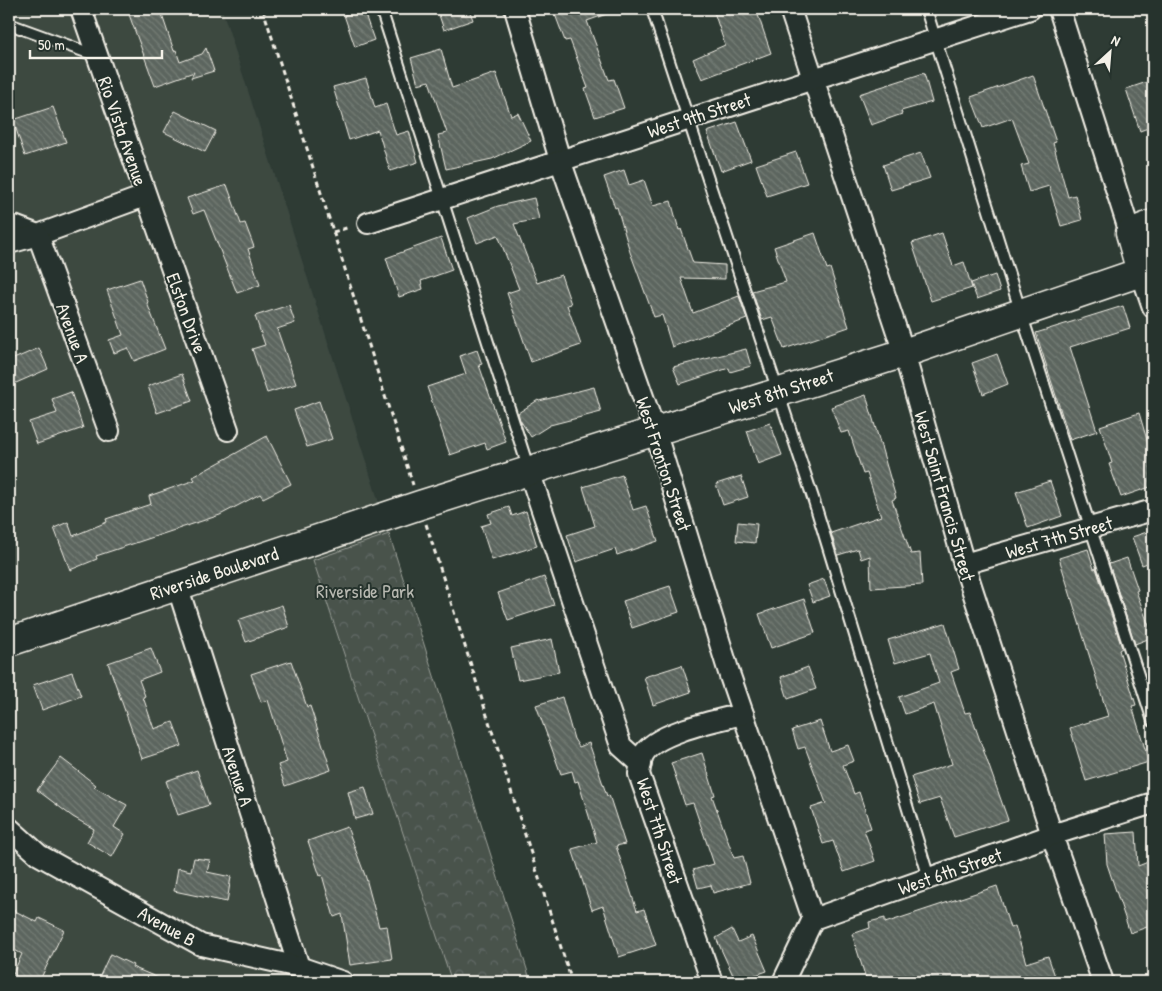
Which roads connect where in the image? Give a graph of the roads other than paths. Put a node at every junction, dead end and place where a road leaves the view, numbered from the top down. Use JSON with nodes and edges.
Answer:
{"nodes":[{"id":1,"x":81,"y":9,"type":"edge"},
{"id":2,"x":381,"y":9,"type":"edge"},
{"id":3,"x":515,"y":9,"type":"edge"},
{"id":4,"x":652,"y":9,"type":"edge"},
{"id":5,"x":790,"y":9,"type":"edge"},
{"id":6,"x":926,"y":9,"type":"edge"},
{"id":7,"x":1030,"y":9,"type":"edge"},
{"id":8,"x":1059,"y":9,"type":"edge"},
{"id":9,"x":9,"y":24,"type":"edge"},
{"id":10,"x":936,"y":39,"type":"junction"},
{"id":11,"x":97,"y":56,"type":"junction"},
{"id":12,"x":813,"y":78,"type":"junction"},
{"id":13,"x":688,"y":119,"type":"junction"},
{"id":14,"x":560,"y":160,"type":"junction"},
{"id":15,"x":145,"y":196,"type":"junction"},
{"id":16,"x":443,"y":198,"type":"junction"},
{"id":17,"x":368,"y":223,"type":"dead end"},
{"id":18,"x":9,"y":224,"type":"edge"},
{"id":19,"x":1142,"y":229,"type":"edge"},
{"id":20,"x":38,"y":235,"type":"junction"},
{"id":21,"x":9,"y":243,"type":"edge"},
{"id":22,"x":1141,"y":272,"type":"junction"},
{"id":23,"x":1153,"y":307,"type":"edge"},
{"id":24,"x":1021,"y":313,"type":"junction"},
{"id":25,"x":904,"y":353,"type":"junction"},
{"id":26,"x":777,"y":393,"type":"junction"},
{"id":27,"x":228,"y":430,"type":"dead end"},
{"id":28,"x":109,"y":431,"type":"dead end"},
{"id":29,"x":655,"y":431,"type":"junction"},
{"id":30,"x":529,"y":471,"type":"junction"},
{"id":31,"x":420,"y":505,"type":"joint"},
{"id":32,"x":1153,"y":510,"type":"edge"},
{"id":33,"x":1090,"y":528,"type":"junction"},
{"id":34,"x":964,"y":564,"type":"junction"},
{"id":35,"x":177,"y":585,"type":"junction"},
{"id":36,"x":9,"y":642,"type":"edge"},
{"id":37,"x":743,"y":714,"type":"junction"},
{"id":38,"x":1153,"y":721,"type":"edge"},
{"id":39,"x":641,"y":764,"type":"junction"},
{"id":40,"x":1153,"y":803,"type":"edge"},
{"id":41,"x":9,"y":828,"type":"edge"},
{"id":42,"x":1052,"y":835,"type":"junction"},
{"id":43,"x":929,"y":878,"type":"junction"},
{"id":44,"x":813,"y":919,"type":"junction"},
{"id":45,"x":299,"y":967,"type":"junction"},
{"id":46,"x":343,"y":982,"type":"edge"},
{"id":47,"x":712,"y":982,"type":"edge"},
{"id":48,"x":783,"y":982,"type":"edge"},
{"id":49,"x":1103,"y":982,"type":"edge"}],
"edges":[{"from":1,"to":11,"type":"street","name":"Rio Vista Avenue"},
{"from":2,"to":16,"type":"lane"},
{"from":3,"to":14,"type":"street","name":"West Fronton Street"},
{"from":4,"to":13,"type":"lane"},
{"from":5,"to":12,"type":"street","name":"West Saint Francis Street"},
{"from":6,"to":10,"type":"lane"},
{"from":7,"to":10,"type":"street","name":"West 9th Street"},
{"from":8,"to":19,"type":"street"},
{"from":9,"to":11,"type":"lane"},
{"from":10,"to":12,"type":"street","name":"West 9th Street"},
{"from":10,"to":24,"type":"lane"},
{"from":11,"to":15,"type":"street","name":"Rio Vista Avenue"},
{"from":12,"to":13,"type":"street","name":"West 9th Street"},
{"from":12,"to":25,"type":"street","name":"West Saint Francis Street"},
{"from":13,"to":14,"type":"street","name":"West 9th Street"},
{"from":13,"to":26,"type":"lane"},
{"from":14,"to":16,"type":"street","name":"West 9th Street"},
{"from":14,"to":29,"type":"street","name":"West Fronton Street"},
{"from":15,"to":20,"type":"street"},
{"from":15,"to":27,"type":"street","name":"Elston Drive"},
{"from":16,"to":17,"type":"street","name":"West 9th Street"},
{"from":16,"to":30,"type":"lane"},
{"from":18,"to":20,"type":"street"},
{"from":19,"to":22,"type":"street"},
{"from":20,"to":21,"type":"street"},
{"from":20,"to":28,"type":"street","name":"Avenue A"},
{"from":22,"to":23,"type":"street"},
{"from":22,"to":24,"type":"street","name":"West 8th Street"},
{"from":24,"to":25,"type":"street","name":"West 8th Street"},
{"from":24,"to":33,"type":"lane"},
{"from":25,"to":26,"type":"street","name":"West 8th Street"},
{"from":25,"to":34,"type":"street","name":"West Saint Francis Street"},
{"from":26,"to":29,"type":"street","name":"West 8th Street"},
{"from":26,"to":43,"type":"lane"},
{"from":29,"to":30,"type":"street","name":"West 8th Street"},
{"from":29,"to":37,"type":"street","name":"West Fronton Street"},
{"from":30,"to":31,"type":"street","name":"West 8th Street"},
{"from":30,"to":39,"type":"street"},
{"from":31,"to":35,"type":"street","name":"Riverside Boulevard"},
{"from":32,"to":33,"type":"street","name":"West 7th Street"},
{"from":33,"to":34,"type":"street","name":"West 7th Street"},
{"from":33,"to":38,"type":"lane"},
{"from":34,"to":42,"type":"street","name":"West Saint Francis Street"},
{"from":35,"to":36,"type":"street","name":"Riverside Boulevard"},
{"from":35,"to":45,"type":"street","name":"Avenue A"},
{"from":37,"to":39,"type":"street","name":"West 7th Street"},
{"from":37,"to":44,"type":"street","name":"West Fronton Street"},
{"from":39,"to":47,"type":"street","name":"West 7th Street"},
{"from":40,"to":42,"type":"street","name":"West 6th Street"},
{"from":41,"to":45,"type":"street","name":"Avenue B"},
{"from":42,"to":43,"type":"street","name":"West 6th Street"},
{"from":42,"to":49,"type":"street","name":"West Saint Francis Street"},
{"from":43,"to":44,"type":"street","name":"West 6th Street"},
{"from":44,"to":48,"type":"street"},
{"from":45,"to":46,"type":"street","name":"Avenue B"}]}
